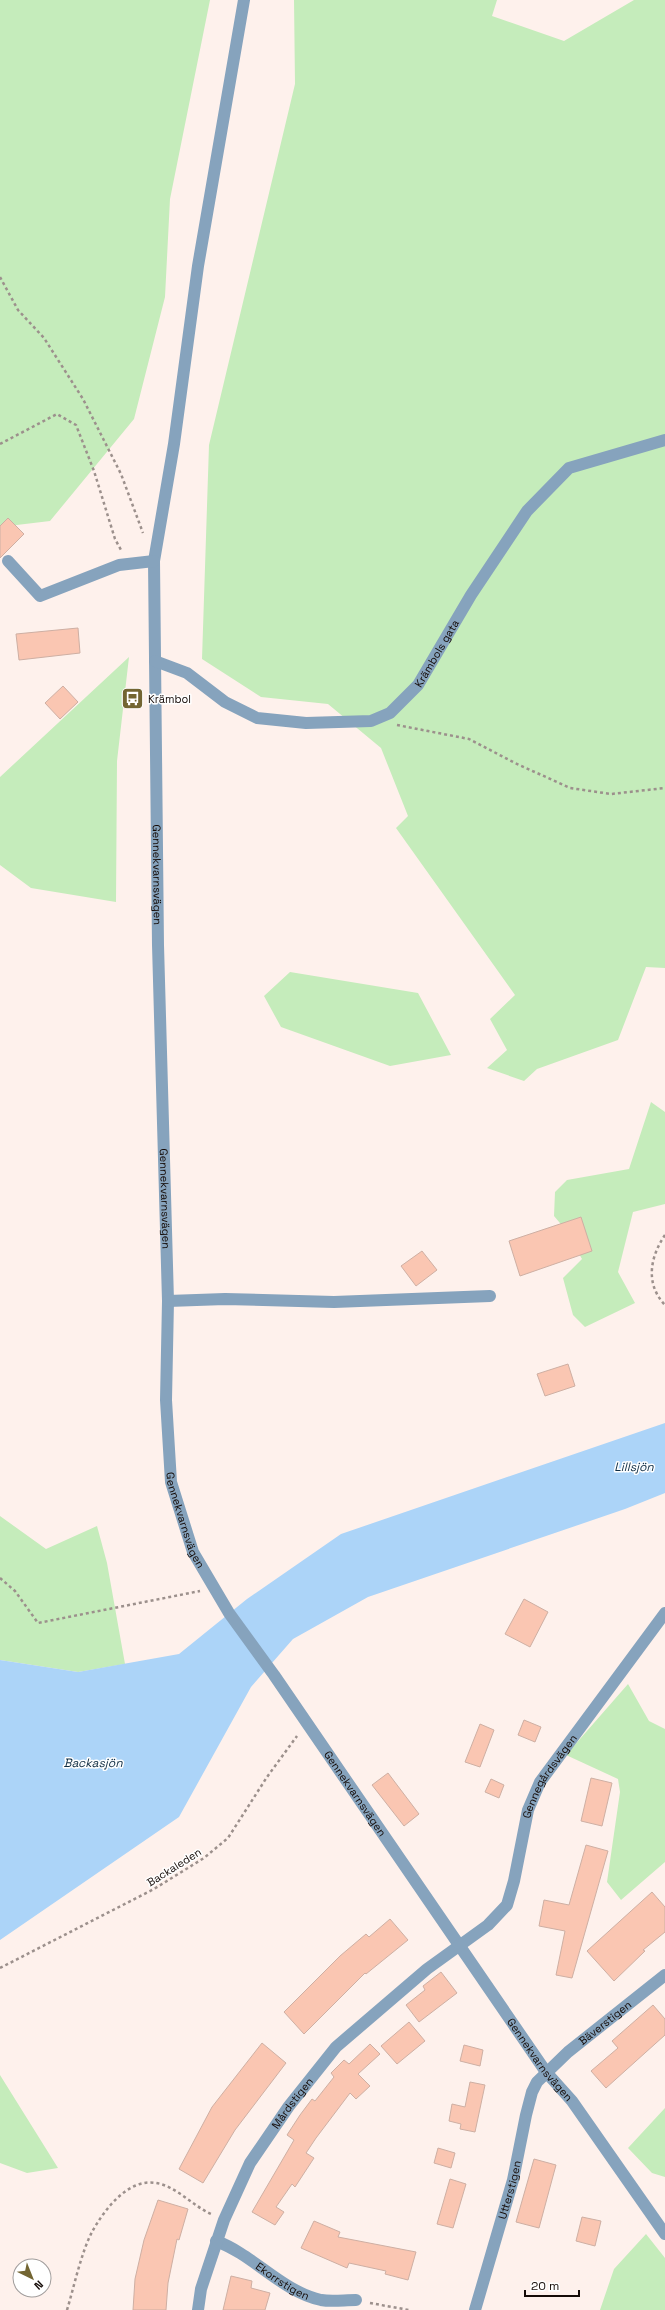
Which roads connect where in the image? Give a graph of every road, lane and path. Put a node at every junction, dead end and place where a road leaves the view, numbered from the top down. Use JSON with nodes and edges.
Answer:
{"nodes":[{"id":1,"x":244,"y":0,"type":"edge"},
{"id":2,"x":0,"y":277,"type":"edge"},
{"id":3,"x":665,"y":440,"type":"edge"},
{"id":4,"x":0,"y":444,"type":"edge"},
{"id":5,"x":8,"y":561,"type":"dead end"},
{"id":6,"x":154,"y":561,"type":"junction"},
{"id":7,"x":130,"y":564,"type":"junction"},
{"id":8,"x":155,"y":661,"type":"junction"},
{"id":9,"x":378,"y":718,"type":"junction"},
{"id":10,"x":665,"y":788,"type":"edge"},
{"id":11,"x":665,"y":1235,"type":"edge"},
{"id":12,"x":490,"y":1296,"type":"dead end"},
{"id":13,"x":168,"y":1301,"type":"junction"},
{"id":14,"x":665,"y":1305,"type":"edge"},
{"id":15,"x":0,"y":1578,"type":"edge"},
{"id":16,"x":214,"y":1589,"type":"junction"},
{"id":17,"x":665,"y":1613,"type":"edge"},
{"id":18,"x":306,"y":1722,"type":"junction"},
{"id":19,"x":460,"y":1946,"type":"junction"},
{"id":20,"x":0,"y":1968,"type":"edge"},
{"id":21,"x":665,"y":1975,"type":"edge"},
{"id":22,"x":546,"y":2072,"type":"junction"},
{"id":23,"x":224,"y":2220,"type":"junction"},
{"id":24,"x":665,"y":2234,"type":"edge"},
{"id":25,"x":216,"y":2241,"type":"junction"},
{"id":26,"x":356,"y":2300,"type":"joint"},
{"id":27,"x":67,"y":2310,"type":"edge"},
{"id":28,"x":198,"y":2310,"type":"edge"},
{"id":29,"x":409,"y":2310,"type":"edge"},
{"id":30,"x":475,"y":2310,"type":"edge"}],
"edges":[{"from":1,"to":6,"type":"street","name":"Gennekvarnsvägen"},
{"from":2,"to":6,"type":"path"},
{"from":3,"to":9,"type":"street","name":"Krämbols gata"},
{"from":4,"to":7,"type":"path"},
{"from":5,"to":7,"type":"street"},
{"from":6,"to":7,"type":"street"},
{"from":6,"to":8,"type":"street","name":"Gennekvarnsvägen"},
{"from":8,"to":9,"type":"street","name":"Krämbols gata"},
{"from":8,"to":13,"type":"street","name":"Gennekvarnsvägen"},
{"from":9,"to":10,"type":"path"},
{"from":11,"to":14,"type":"path"},
{"from":12,"to":13,"type":"street"},
{"from":13,"to":16,"type":"street","name":"Gennekvarnsvägen"},
{"from":15,"to":16,"type":"path"},
{"from":16,"to":18,"type":"street","name":"Gennekvarnsvägen"},
{"from":17,"to":19,"type":"street","name":"Gennegårdsvägen"},
{"from":18,"to":19,"type":"street","name":"Gennekvarnsvägen"},
{"from":18,"to":20,"type":"path","name":"Backaleden"},
{"from":19,"to":22,"type":"street","name":"Gennekvarnsvägen"},
{"from":19,"to":23,"type":"street","name":"Mårdstigen"},
{"from":21,"to":22,"type":"street","name":"Bäverstigen"},
{"from":22,"to":24,"type":"street","name":"Gennekvarnsvägen"},
{"from":22,"to":30,"type":"street","name":"Utterstigen"},
{"from":23,"to":25,"type":"street","name":"Mårdstigen"},
{"from":23,"to":27,"type":"path"},
{"from":25,"to":26,"type":"street","name":"Ekorrstigen"},
{"from":25,"to":28,"type":"street","name":"Mårdstigen"},
{"from":26,"to":29,"type":"path"}]}
